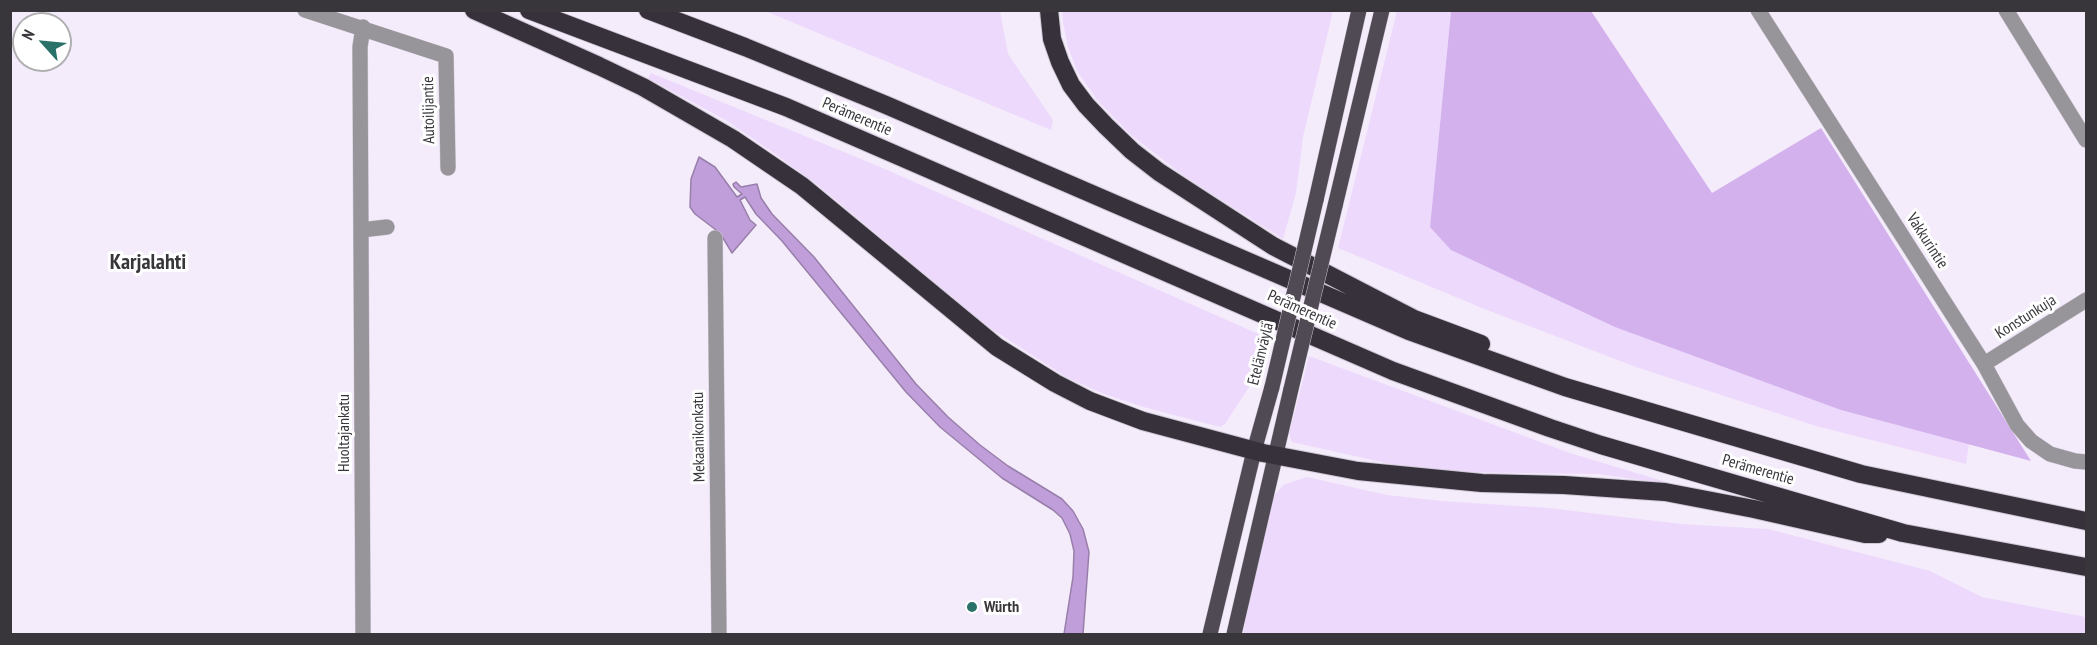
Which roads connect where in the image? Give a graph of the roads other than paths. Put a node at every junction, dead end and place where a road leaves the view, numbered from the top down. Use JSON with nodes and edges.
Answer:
{"nodes":[{"id":1,"x":305,"y":10,"type":"edge"},
{"id":2,"x":474,"y":10,"type":"edge"},
{"id":3,"x":529,"y":10,"type":"edge"},
{"id":4,"x":648,"y":10,"type":"edge"},
{"id":5,"x":1048,"y":10,"type":"edge"},
{"id":6,"x":1359,"y":10,"type":"edge"},
{"id":7,"x":1382,"y":10,"type":"edge"},
{"id":8,"x":1758,"y":10,"type":"edge"},
{"id":9,"x":2006,"y":10,"type":"edge"},
{"id":10,"x":363,"y":27,"type":"junction"},
{"id":11,"x":2086,"y":140,"type":"edge"},
{"id":12,"x":448,"y":168,"type":"dead end"},
{"id":13,"x":387,"y":227,"type":"dead end"},
{"id":14,"x":361,"y":230,"type":"junction"},
{"id":15,"x":715,"y":238,"type":"dead end"},
{"id":16,"x":2086,"y":300,"type":"edge"},
{"id":17,"x":1984,"y":364,"type":"junction"},
{"id":18,"x":1565,"y":387,"type":"junction"},
{"id":19,"x":1254,"y":451,"type":"junction"},
{"id":20,"x":1275,"y":456,"type":"junction"},
{"id":21,"x":2086,"y":462,"type":"edge"},
{"id":22,"x":2086,"y":521,"type":"edge"},
{"id":23,"x":1903,"y":533,"type":"junction"},
{"id":24,"x":2086,"y":567,"type":"edge"},
{"id":25,"x":363,"y":634,"type":"edge"},
{"id":26,"x":719,"y":634,"type":"edge"},
{"id":27,"x":1210,"y":634,"type":"edge"},
{"id":28,"x":1234,"y":634,"type":"edge"}],
"edges":[{"from":1,"to":10,"type":"street","name":"Autoilijantie"},
{"from":2,"to":19,"type":"highway"},
{"from":3,"to":23,"type":"highway","name":"Perämerentie"},
{"from":4,"to":18,"type":"highway","name":"Perämerentie"},
{"from":5,"to":18,"type":"highway"},
{"from":6,"to":19,"type":"main road","name":"Etelänväylä","bridge":true},
{"from":7,"to":20,"type":"main road","bridge":true},
{"from":8,"to":17,"type":"street","name":"Vakkurintie"},
{"from":9,"to":11,"type":"street"},
{"from":10,"to":12,"type":"street","name":"Autoilijantie"},
{"from":10,"to":14,"type":"street","name":"Huoltajankatu"},
{"from":13,"to":14,"type":"street"},
{"from":14,"to":25,"type":"street","name":"Huoltajankatu"},
{"from":15,"to":26,"type":"street","name":"Mekaanikonkatu"},
{"from":16,"to":17,"type":"street","name":"Konstunkuja"},
{"from":17,"to":21,"type":"street","name":"Vakkurintie"},
{"from":18,"to":22,"type":"highway","name":"Perämerentie"},
{"from":19,"to":20,"type":"highway"},
{"from":19,"to":27,"type":"main road","name":"Etelänväylä"},
{"from":20,"to":23,"type":"highway"},
{"from":20,"to":28,"type":"main road"},
{"from":23,"to":24,"type":"highway","name":"Perämerentie"}]}
